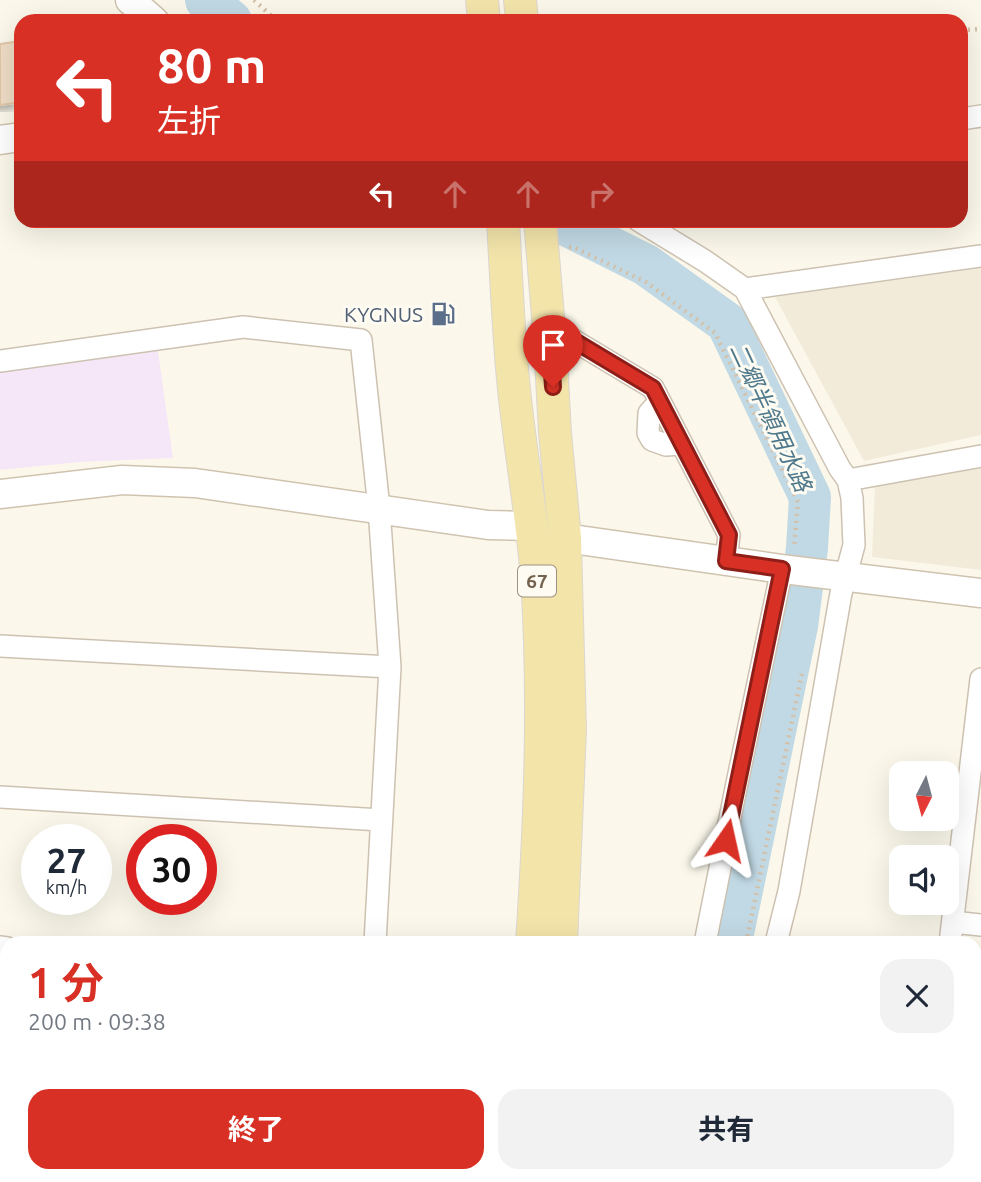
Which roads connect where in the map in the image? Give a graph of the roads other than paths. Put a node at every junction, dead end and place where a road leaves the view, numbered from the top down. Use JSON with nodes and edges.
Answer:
{"nodes":[{"id":1,"x":130,"y":0,"type":"edge"},
{"id":2,"x":146,"y":14,"type":"edge"},
{"id":3,"x":504,"y":228,"type":"edge"},
{"id":4,"x":541,"y":228,"type":"edge"},
{"id":5,"x":651,"y":228,"type":"edge"},
{"id":6,"x":981,"y":256,"type":"edge"},
{"id":7,"x":746,"y":289,"type":"junction"},
{"id":8,"x":550,"y":341,"type":"junction"},
{"id":9,"x":0,"y":361,"type":"edge"},
{"id":10,"x":981,"y":456,"type":"edge"},
{"id":11,"x":848,"y":480,"type":"junction"},
{"id":12,"x":0,"y":494,"type":"edge"},
{"id":13,"x":379,"y":508,"type":"junction"},
{"id":14,"x":531,"y":526,"type":"junction"},
{"id":15,"x":565,"y":538,"type":"junction"},
{"id":16,"x":726,"y":561,"type":"junction"},
{"id":17,"x":789,"y":570,"type":"junction"},
{"id":18,"x":836,"y":575,"type":"junction"},
{"id":19,"x":981,"y":593,"type":"edge"},
{"id":20,"x":0,"y":646,"type":"edge"},
{"id":21,"x":390,"y":667,"type":"junction"},
{"id":22,"x":981,"y":679,"type":"edge"},
{"id":23,"x":977,"y":761,"type":"edge"},
{"id":24,"x":0,"y":797,"type":"edge"},
{"id":25,"x":381,"y":820,"type":"junction"},
{"id":26,"x":981,"y":925,"type":"edge"},
{"id":27,"x":952,"y":933,"type":"edge"},
{"id":28,"x":375,"y":936,"type":"edge"},
{"id":29,"x":532,"y":936,"type":"edge"},
{"id":30,"x":561,"y":936,"type":"edge"},
{"id":31,"x":706,"y":936,"type":"edge"},
{"id":32,"x":778,"y":936,"type":"edge"}],
"edges":[{"from":1,"to":2,"type":"street"},
{"from":3,"to":14,"type":"main road","number":"67"},
{"from":4,"to":8,"type":"main road","number":"67"},
{"from":5,"to":7,"type":"street"},
{"from":6,"to":7,"type":"street"},
{"from":7,"to":11,"type":"street"},
{"from":8,"to":15,"type":"main road","number":"67"},
{"from":8,"to":16,"type":"street"},
{"from":9,"to":13,"type":"street"},
{"from":10,"to":11,"type":"street"},
{"from":11,"to":18,"type":"street"},
{"from":12,"to":13,"type":"street"},
{"from":13,"to":14,"type":"street"},
{"from":13,"to":21,"type":"street"},
{"from":14,"to":29,"type":"main road","number":"67"},
{"from":15,"to":16,"type":"street"},
{"from":15,"to":30,"type":"main road","number":"67"},
{"from":16,"to":17,"type":"street"},
{"from":17,"to":18,"type":"street"},
{"from":17,"to":31,"type":"street"},
{"from":18,"to":19,"type":"street"},
{"from":18,"to":32,"type":"street"},
{"from":20,"to":21,"type":"street"},
{"from":21,"to":25,"type":"street"},
{"from":22,"to":23,"type":"street"},
{"from":23,"to":27,"type":"street"},
{"from":24,"to":25,"type":"street"},
{"from":25,"to":28,"type":"street"},
{"from":26,"to":27,"type":"street"}]}
